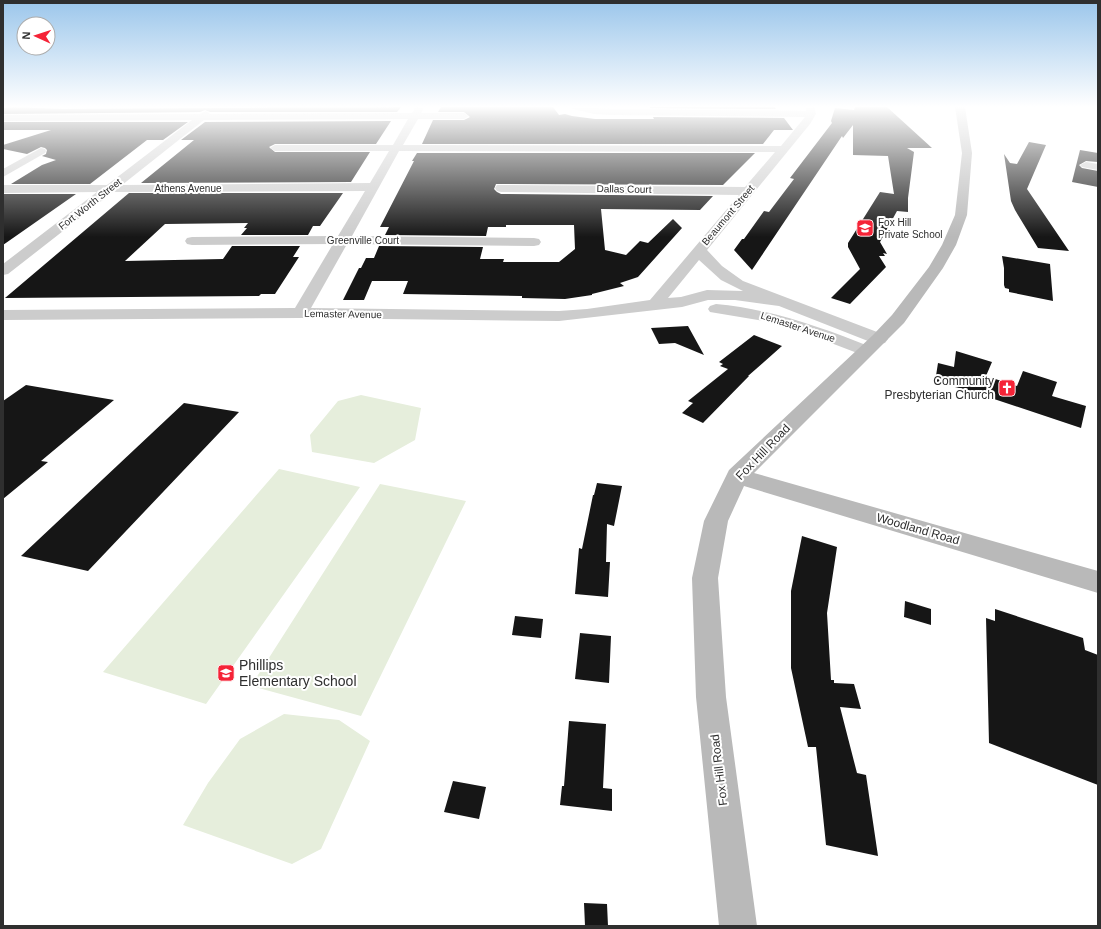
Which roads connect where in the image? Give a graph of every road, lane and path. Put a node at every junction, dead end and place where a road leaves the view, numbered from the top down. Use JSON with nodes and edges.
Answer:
{"nodes":[{"id":1,"x":159,"y":150,"type":"edge"},
{"id":2,"x":395,"y":150,"type":"edge"},
{"id":3,"x":782,"y":150,"type":"edge"},
{"id":4,"x":967,"y":150,"type":"edge"},
{"id":5,"x":42,"y":151,"type":"dead end"},
{"id":6,"x":1086,"y":165,"type":"dead end"},
{"id":7,"x":1098,"y":167,"type":"edge"},
{"id":8,"x":3,"y":174,"type":"edge"},
{"id":9,"x":374,"y":187,"type":"junction"},
{"id":10,"x":110,"y":188,"type":"junction"},
{"id":11,"x":501,"y":188,"type":"dead end"},
{"id":12,"x":3,"y":189,"type":"edge"},
{"id":13,"x":748,"y":190,"type":"junction"},
{"id":14,"x":343,"y":240,"type":"junction"},
{"id":15,"x":192,"y":241,"type":"dead end"},
{"id":16,"x":534,"y":242,"type":"dead end"},
{"id":17,"x":699,"y":250,"type":"junction"},
{"id":18,"x":3,"y":271,"type":"edge"},
{"id":19,"x":779,"y":301,"type":"junction"},
{"id":20,"x":682,"y":302,"type":"junction"},
{"id":21,"x":656,"y":304,"type":"junction"},
{"id":22,"x":300,"y":313,"type":"junction"},
{"id":23,"x":3,"y":315,"type":"edge"},
{"id":24,"x":872,"y":345,"type":"junction"},
{"id":25,"x":737,"y":476,"type":"junction"},
{"id":26,"x":1098,"y":582,"type":"edge"},
{"id":27,"x":738,"y":926,"type":"edge"}],
"edges":[{"from":1,"to":10,"type":"street","name":"Fort Worth Street"},
{"from":2,"to":9,"type":"street"},
{"from":3,"to":13,"type":"street","name":"Beaumont Street"},
{"from":4,"to":24,"type":"main road","name":"Fox Hill Road"},
{"from":5,"to":8,"type":"street"},
{"from":6,"to":7,"type":"street"},
{"from":9,"to":10,"type":"street","name":"Athens Avenue"},
{"from":9,"to":14,"type":"street"},
{"from":10,"to":12,"type":"street","name":"Athens Avenue"},
{"from":10,"to":18,"type":"street","name":"Fort Worth Street"},
{"from":11,"to":13,"type":"street","name":"Dallas Court"},
{"from":13,"to":17,"type":"street","name":"Beaumont Street"},
{"from":14,"to":15,"type":"street","name":"Greenville Court"},
{"from":14,"to":16,"type":"street","name":"Greenville Court"},
{"from":14,"to":22,"type":"street"},
{"from":17,"to":19,"type":"street","name":"Lemaster Avenue"},
{"from":17,"to":21,"type":"street","name":"Beaumont Street"},
{"from":19,"to":20,"type":"street","name":"Lemaster Avenue"},
{"from":19,"to":24,"type":"street","name":"Lemaster Avenue"},
{"from":20,"to":21,"type":"street","name":"Lemaster Avenue"},
{"from":20,"to":24,"type":"street","name":"Lemaster Avenue"},
{"from":21,"to":22,"type":"street","name":"Lemaster Avenue"},
{"from":22,"to":23,"type":"street","name":"Lemaster Avenue"},
{"from":24,"to":25,"type":"main road","name":"Fox Hill Road"},
{"from":25,"to":26,"type":"main road","name":"Woodland Road"},
{"from":25,"to":27,"type":"main road","name":"Fox Hill Road"}]}
